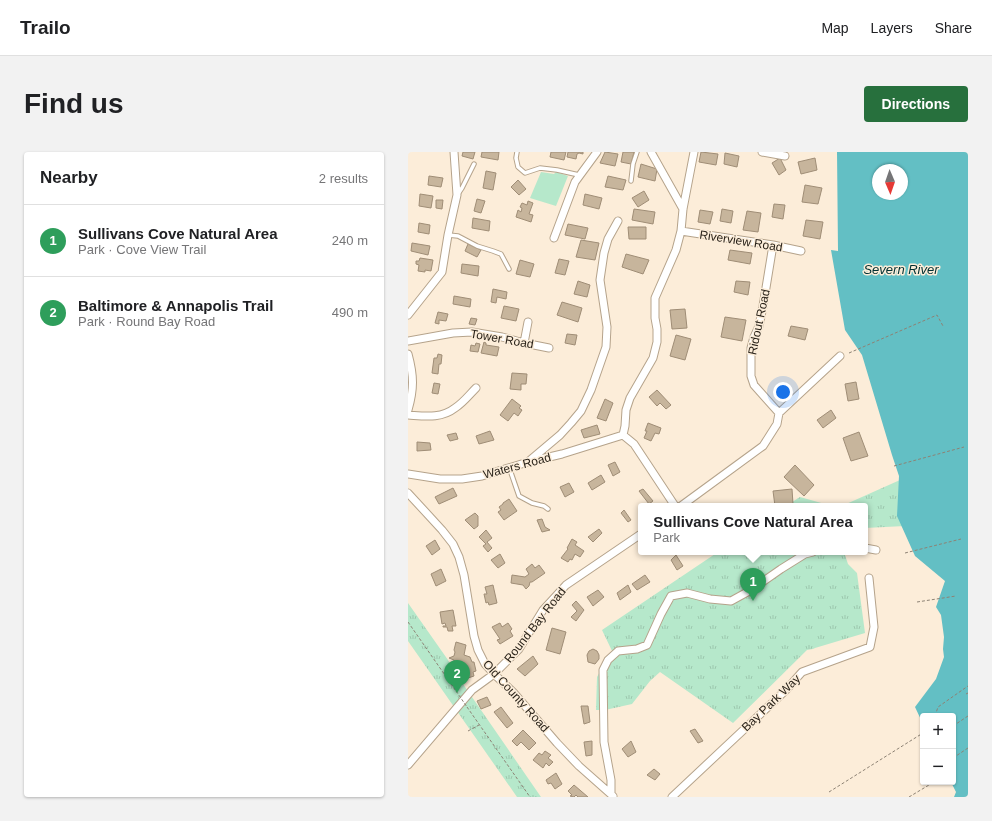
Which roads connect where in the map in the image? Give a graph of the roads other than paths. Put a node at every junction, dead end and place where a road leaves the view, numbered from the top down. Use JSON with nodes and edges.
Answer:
{"nodes":[{"id":1,"x":454,"y":152,"type":"edge"},
{"id":2,"x":517,"y":152,"type":"edge"},
{"id":3,"x":597,"y":152,"type":"edge"},
{"id":4,"x":637,"y":152,"type":"edge"},
{"id":5,"x":651,"y":152,"type":"edge"},
{"id":6,"x":694,"y":152,"type":"edge"},
{"id":7,"x":762,"y":152,"type":"edge"},
{"id":8,"x":785,"y":156,"type":"dead end"},
{"id":9,"x":474,"y":164,"type":"dead end"},
{"id":10,"x":579,"y":176,"type":"junction"},
{"id":11,"x":631,"y":181,"type":"dead end"},
{"id":12,"x":457,"y":195,"type":"junction"},
{"id":13,"x":683,"y":209,"type":"junction"},
{"id":14,"x":618,"y":221,"type":"dead end"},
{"id":15,"x":681,"y":231,"type":"junction"},
{"id":16,"x":448,"y":235,"type":"junction"},
{"id":17,"x":554,"y":238,"type":"dead end"},
{"id":18,"x":773,"y":245,"type":"junction"},
{"id":19,"x":801,"y":251,"type":"dead end"},
{"id":20,"x":509,"y":269,"type":"dead end"},
{"id":21,"x":408,"y":314,"type":"edge"},
{"id":22,"x":528,"y":322,"type":"dead end"},
{"id":23,"x":408,"y":341,"type":"edge"},
{"id":24,"x":524,"y":343,"type":"junction"},
{"id":25,"x":549,"y":348,"type":"dead end"},
{"id":26,"x":408,"y":354,"type":"edge"},
{"id":27,"x":840,"y":356,"type":"dead end"},
{"id":28,"x":476,"y":388,"type":"dead end"},
{"id":29,"x":408,"y":410,"type":"edge"},
{"id":30,"x":779,"y":413,"type":"junction"},
{"id":31,"x":408,"y":415,"type":"edge"},
{"id":32,"x":623,"y":435,"type":"junction"},
{"id":33,"x":528,"y":462,"type":"junction"},
{"id":34,"x":510,"y":467,"type":"junction"},
{"id":35,"x":408,"y":474,"type":"edge"},
{"id":36,"x":408,"y":493,"type":"edge"},
{"id":37,"x":673,"y":503,"type":"edge"},
{"id":38,"x":685,"y":503,"type":"edge"},
{"id":39,"x":548,"y":509,"type":"dead end"},
{"id":40,"x":638,"y":536,"type":"edge"},
{"id":41,"x":868,"y":549,"type":"edge"},
{"id":42,"x":876,"y":550,"type":"dead end"},
{"id":43,"x":803,"y":555,"type":"edge"},
{"id":44,"x":869,"y":578,"type":"dead end"},
{"id":45,"x":494,"y":674,"type":"junction"},
{"id":46,"x":408,"y":765,"type":"edge"},
{"id":47,"x":613,"y":795,"type":"edge"},
{"id":48,"x":672,"y":797,"type":"edge"}],
"edges":[{"from":1,"to":12,"type":"street"},
{"from":2,"to":10,"type":"lane"},
{"from":3,"to":10,"type":"street"},
{"from":4,"to":11,"type":"lane"},
{"from":5,"to":13,"type":"street"},
{"from":6,"to":13,"type":"street"},
{"from":7,"to":8,"type":"street"},
{"from":9,"to":12,"type":"lane"},
{"from":10,"to":17,"type":"street"},
{"from":12,"to":16,"type":"street"},
{"from":13,"to":15,"type":"street"},
{"from":14,"to":33,"type":"street"},
{"from":15,"to":18,"type":"street","name":"Riverview Road"},
{"from":15,"to":32,"type":"street"},
{"from":16,"to":20,"type":"lane"},
{"from":16,"to":21,"type":"street"},
{"from":18,"to":19,"type":"street","name":"Riverview Road"},
{"from":18,"to":30,"type":"street","name":"Ridout Road"},
{"from":22,"to":24,"type":"street"},
{"from":23,"to":24,"type":"street","name":"Tower Road"},
{"from":24,"to":25,"type":"street","name":"Tower Road"},
{"from":26,"to":29,"type":"street"},
{"from":27,"to":30,"type":"street"},
{"from":28,"to":31,"type":"street"},
{"from":30,"to":38,"type":"street"},
{"from":32,"to":33,"type":"street","name":"Waters Road"},
{"from":32,"to":37,"type":"street"},
{"from":33,"to":34,"type":"street","name":"Waters Road"},
{"from":34,"to":35,"type":"street","name":"Waters Road"},
{"from":34,"to":39,"type":"lane"},
{"from":36,"to":45,"type":"street","name":"Old County Road"},
{"from":40,"to":45,"type":"street","name":"Round Bay Road"},
{"from":41,"to":42,"type":"street"},
{"from":43,"to":47,"type":"street"},
{"from":44,"to":48,"type":"street","name":"Bay Park Way"},
{"from":45,"to":46,"type":"street","name":"Round Bay Road"},
{"from":45,"to":47,"type":"street","name":"Old County Road"}]}
